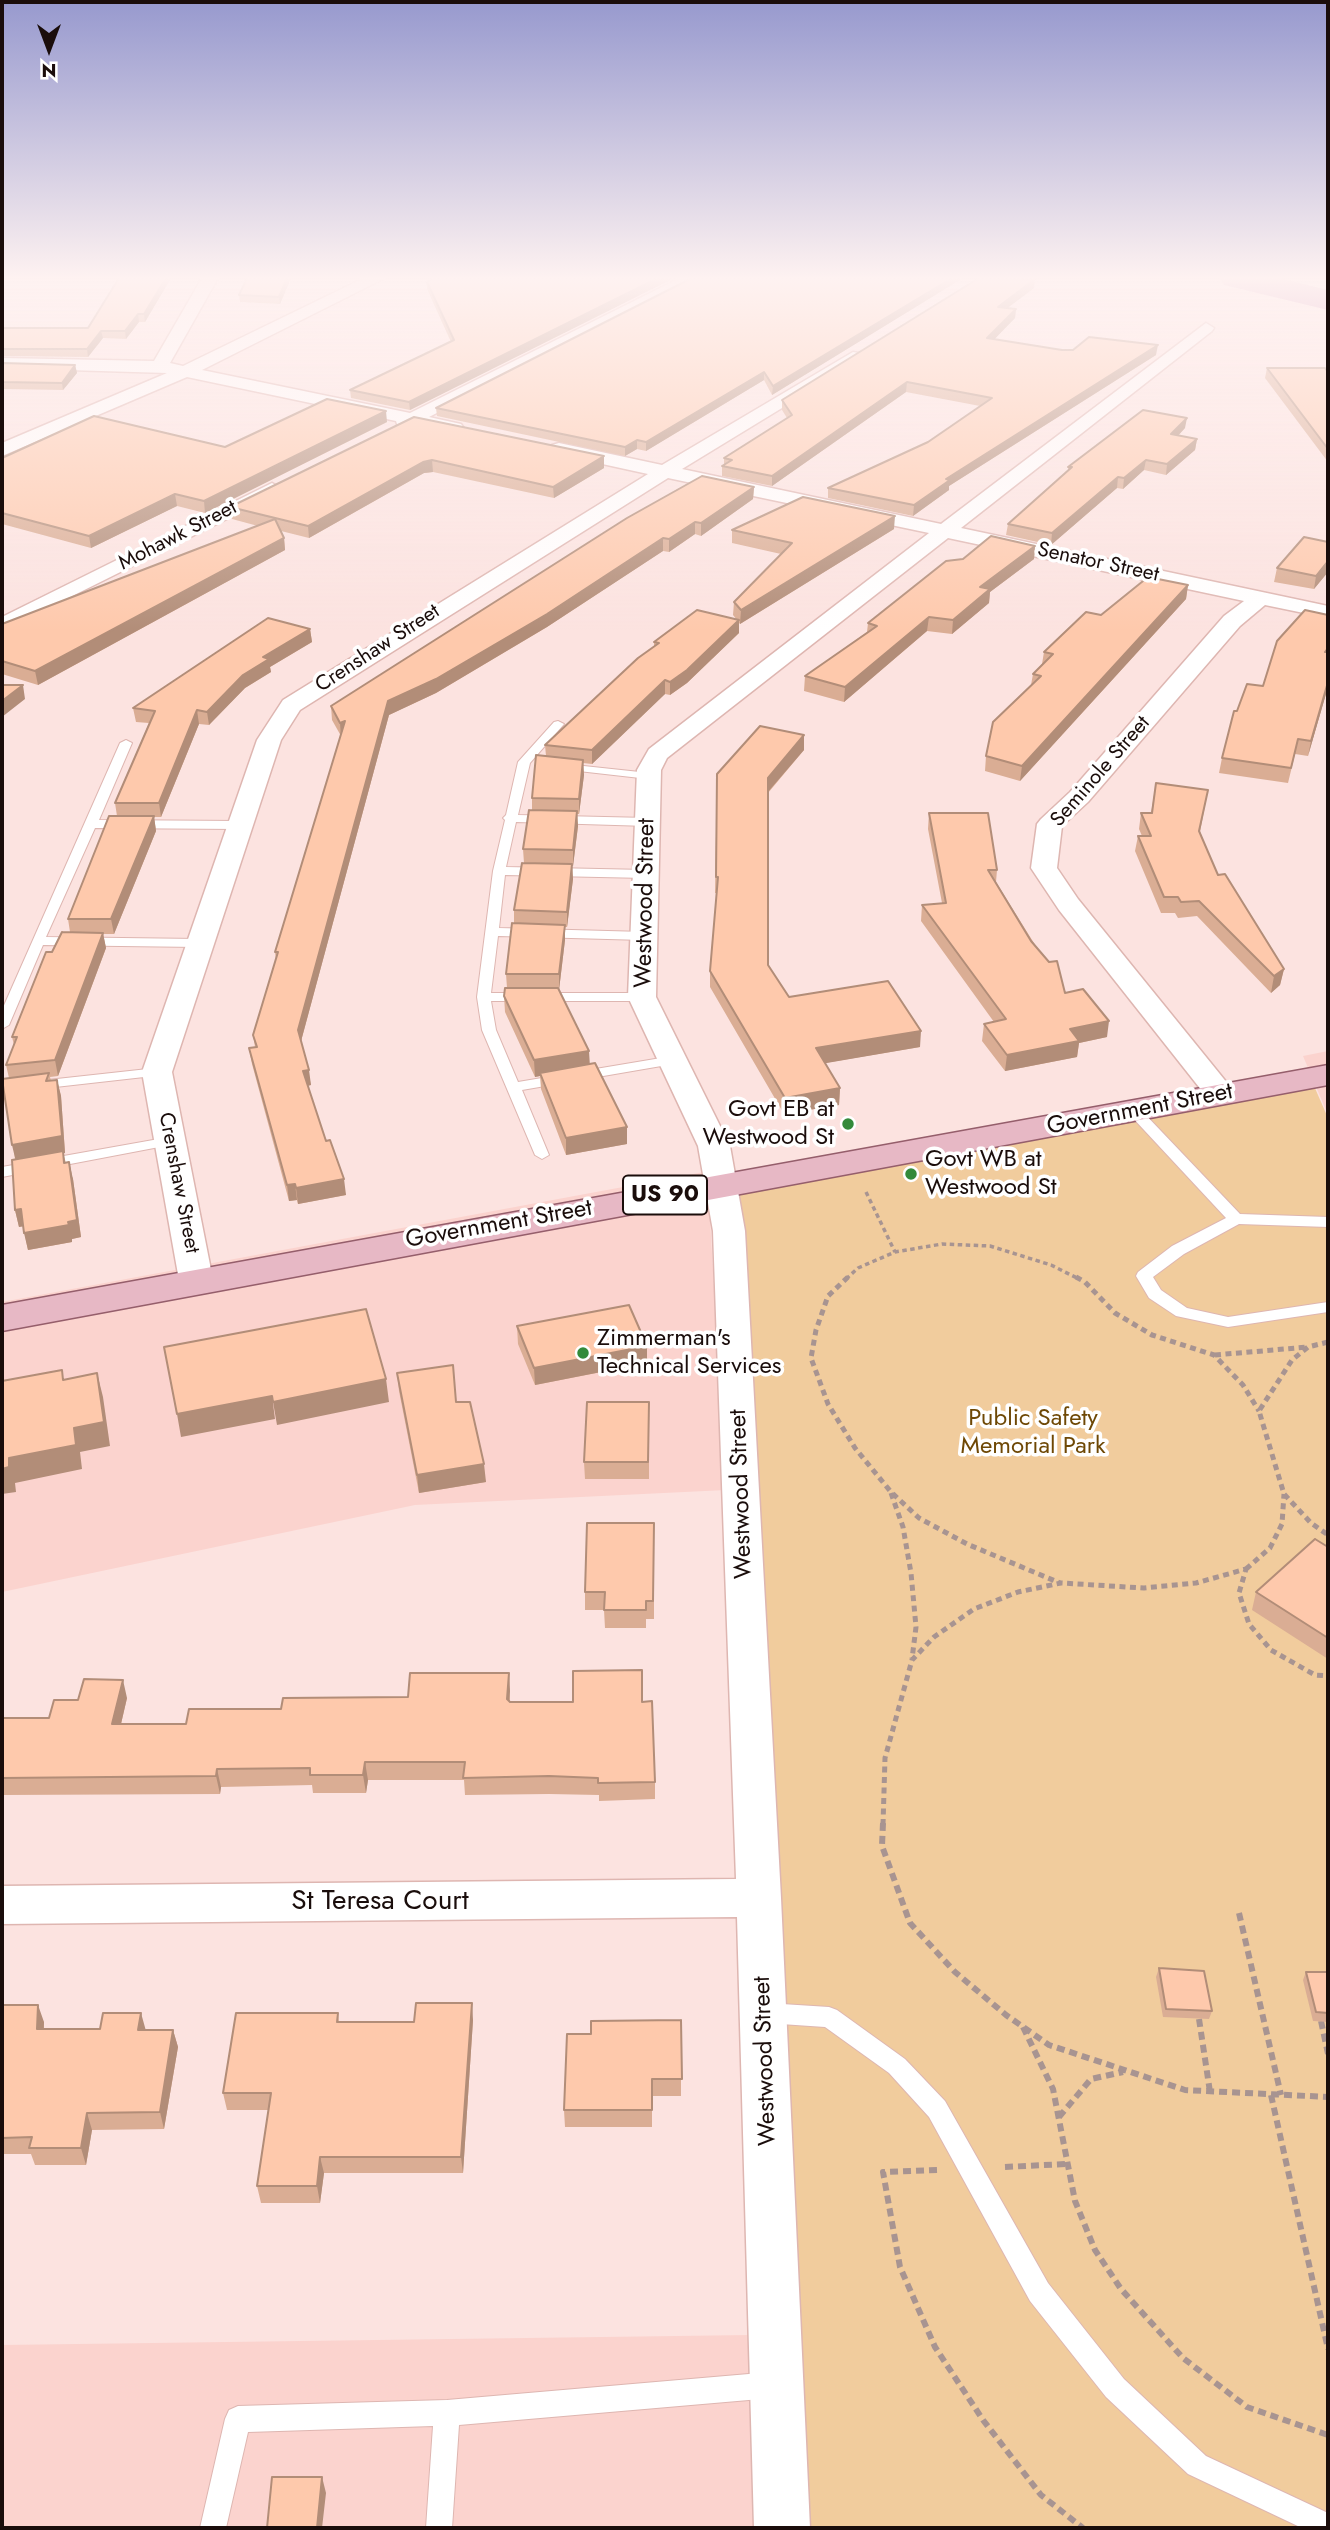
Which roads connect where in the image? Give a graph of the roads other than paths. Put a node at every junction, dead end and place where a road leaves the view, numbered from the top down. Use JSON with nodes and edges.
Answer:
{"nodes":[{"id":1,"x":128,"y":396,"type":"edge"},
{"id":2,"x":304,"y":396,"type":"edge"},
{"id":3,"x":458,"y":396,"type":"edge"},
{"id":4,"x":788,"y":396,"type":"edge"},
{"id":5,"x":1118,"y":396,"type":"edge"},
{"id":6,"x":412,"y":419,"type":"junction"},
{"id":7,"x":470,"y":431,"type":"edge"},
{"id":8,"x":387,"y":432,"type":"edge"},
{"id":9,"x":535,"y":444,"type":"edge"},
{"id":10,"x":2,"y":450,"type":"edge"},
{"id":11,"x":665,"y":471,"type":"junction"},
{"id":12,"x":288,"y":481,"type":"edge"},
{"id":13,"x":945,"y":530,"type":"junction"},
{"id":14,"x":1260,"y":598,"type":"junction"},
{"id":15,"x":1328,"y":611,"type":"edge"},
{"id":16,"x":2,"y":625,"type":"edge"},
{"id":17,"x":558,"y":724,"type":"dead end"},
{"id":18,"x":126,"y":743,"type":"dead end"},
{"id":19,"x":537,"y":764,"type":"junction"},
{"id":20,"x":649,"y":776,"type":"junction"},
{"id":21,"x":509,"y":818,"type":"junction"},
{"id":22,"x":648,"y":821,"type":"junction"},
{"id":23,"x":91,"y":824,"type":"junction"},
{"id":24,"x":239,"y":825,"type":"junction"},
{"id":25,"x":499,"y":872,"type":"junction"},
{"id":26,"x":646,"y":874,"type":"junction"},
{"id":27,"x":491,"y":932,"type":"junction"},
{"id":28,"x":644,"y":936,"type":"junction"},
{"id":29,"x":38,"y":941,"type":"junction"},
{"id":30,"x":198,"y":943,"type":"junction"},
{"id":31,"x":484,"y":997,"type":"junction"},
{"id":32,"x":642,"y":997,"type":"junction"},
{"id":33,"x":2,"y":1025,"type":"edge"},
{"id":34,"x":673,"y":1060,"type":"junction"},
{"id":35,"x":156,"y":1072,"type":"junction"},
{"id":36,"x":1328,"y":1076,"type":"edge"},
{"id":37,"x":514,"y":1087,"type":"junction"},
{"id":38,"x":2,"y":1089,"type":"edge"},
{"id":39,"x":1221,"y":1095,"type":"junction"},
{"id":40,"x":1136,"y":1112,"type":"junction"},
{"id":41,"x":170,"y":1140,"type":"junction"},
{"id":42,"x":542,"y":1155,"type":"dead end"},
{"id":43,"x":2,"y":1172,"type":"edge"},
{"id":44,"x":722,"y":1185,"type":"junction"},
{"id":45,"x":1236,"y":1219,"type":"junction"},
{"id":46,"x":1328,"y":1222,"type":"edge"},
{"id":47,"x":196,"y":1280,"type":"junction"},
{"id":48,"x":1328,"y":1307,"type":"edge"},
{"id":49,"x":2,"y":1318,"type":"edge"},
{"id":50,"x":759,"y":1898,"type":"junction"},
{"id":51,"x":2,"y":1905,"type":"edge"},
{"id":52,"x":764,"y":2013,"type":"junction"},
{"id":53,"x":778,"y":2385,"type":"junction"},
{"id":54,"x":447,"y":2413,"type":"junction"},
{"id":55,"x":1328,"y":2527,"type":"edge"},
{"id":56,"x":213,"y":2528,"type":"edge"},
{"id":57,"x":439,"y":2528,"type":"edge"},
{"id":58,"x":782,"y":2528,"type":"edge"}],
"edges":[{"from":1,"to":10,"type":"street"},
{"from":2,"to":6,"type":"street"},
{"from":3,"to":6,"type":"street"},
{"from":4,"to":11,"type":"street","name":"Crenshaw Street"},
{"from":5,"to":13,"type":"street","name":"Westwood Street"},
{"from":6,"to":7,"type":"street"},
{"from":6,"to":8,"type":"street"},
{"from":9,"to":11,"type":"street","name":"Senator Street"},
{"from":11,"to":13,"type":"street","name":"Senator Street"},
{"from":11,"to":24,"type":"street","name":"Crenshaw Street"},
{"from":12,"to":16,"type":"street","name":"Mohawk Street"},
{"from":13,"to":14,"type":"street","name":"Senator Street"},
{"from":13,"to":20,"type":"street","name":"Westwood Street"},
{"from":14,"to":15,"type":"street","name":"Senator Street"},
{"from":14,"to":39,"type":"street","name":"Seminole Street"},
{"from":17,"to":19,"type":"lane"},
{"from":18,"to":23,"type":"lane"},
{"from":19,"to":20,"type":"lane"},
{"from":19,"to":21,"type":"lane"},
{"from":20,"to":22,"type":"street","name":"Westwood Street"},
{"from":21,"to":22,"type":"lane"},
{"from":21,"to":25,"type":"lane"},
{"from":22,"to":26,"type":"street","name":"Westwood Street"},
{"from":23,"to":24,"type":"lane"},
{"from":23,"to":29,"type":"lane"},
{"from":24,"to":30,"type":"street","name":"Crenshaw Street"},
{"from":25,"to":26,"type":"lane"},
{"from":25,"to":27,"type":"lane"},
{"from":26,"to":28,"type":"street","name":"Westwood Street"},
{"from":27,"to":28,"type":"lane"},
{"from":27,"to":31,"type":"lane"},
{"from":28,"to":32,"type":"street","name":"Westwood Street"},
{"from":29,"to":30,"type":"lane"},
{"from":29,"to":33,"type":"lane"},
{"from":30,"to":35,"type":"street","name":"Crenshaw Street"},
{"from":31,"to":32,"type":"lane"},
{"from":31,"to":37,"type":"lane"},
{"from":32,"to":34,"type":"street","name":"Westwood Street"},
{"from":34,"to":37,"type":"lane"},
{"from":34,"to":44,"type":"street","name":"Westwood Street"},
{"from":35,"to":38,"type":"lane"},
{"from":35,"to":41,"type":"street","name":"Crenshaw Street"},
{"from":36,"to":39,"type":"main road","name":"Government Street","number":"US 90"},
{"from":37,"to":42,"type":"lane"},
{"from":39,"to":40,"type":"main road","name":"Government Street","number":"US 90"},
{"from":40,"to":44,"type":"main road","name":"Government Street","number":"US 90"},
{"from":40,"to":45,"type":"lane"},
{"from":41,"to":43,"type":"lane"},
{"from":41,"to":47,"type":"street","name":"Crenshaw Street"},
{"from":44,"to":47,"type":"main road","name":"Government Street","number":"US 90"},
{"from":44,"to":50,"type":"street","name":"Westwood Street"},
{"from":45,"to":46,"type":"lane"},
{"from":45,"to":48,"type":"lane"},
{"from":47,"to":49,"type":"main road","name":"Government Street","number":"US 90"},
{"from":50,"to":51,"type":"street","name":"St Teresa Court"},
{"from":50,"to":52,"type":"street","name":"Westwood Street"},
{"from":52,"to":53,"type":"street","name":"Westwood Street"},
{"from":52,"to":55,"type":"lane"},
{"from":53,"to":54,"type":"lane"},
{"from":53,"to":58,"type":"street","name":"Westwood Street"},
{"from":54,"to":56,"type":"lane"},
{"from":54,"to":57,"type":"lane"}]}
